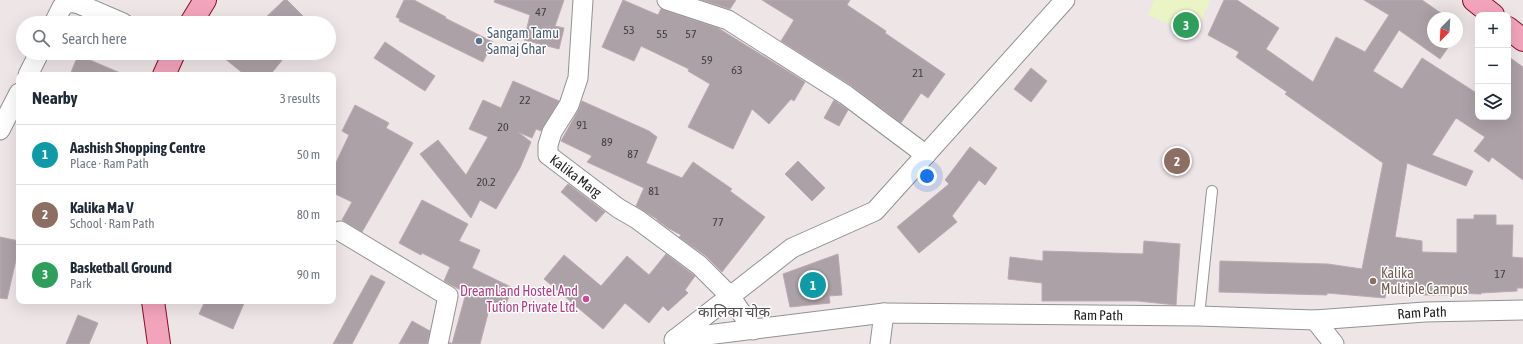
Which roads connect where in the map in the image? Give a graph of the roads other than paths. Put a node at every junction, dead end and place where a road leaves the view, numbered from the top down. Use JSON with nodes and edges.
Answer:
{"nodes":[{"id":1,"x":205,"y":0,"type":"edge"},
{"id":2,"x":583,"y":0,"type":"edge"},
{"id":3,"x":667,"y":0,"type":"edge"},
{"id":4,"x":1066,"y":0,"type":"edge"},
{"id":5,"x":1474,"y":0,"type":"edge"},
{"id":6,"x":1489,"y":12,"type":"edge"},
{"id":7,"x":58,"y":16,"type":"edge"},
{"id":8,"x":107,"y":16,"type":"edge"},
{"id":9,"x":195,"y":16,"type":"edge"},
{"id":10,"x":1511,"y":30,"type":"edge"},
{"id":11,"x":1523,"y":40,"type":"edge"},
{"id":12,"x":36,"y":60,"type":"edge"},
{"id":13,"x":171,"y":60,"type":"edge"},
{"id":14,"x":30,"y":72,"type":"edge"},
{"id":15,"x":165,"y":72,"type":"edge"},
{"id":16,"x":16,"y":99,"type":"edge"},
{"id":17,"x":0,"y":130,"type":"edge"},
{"id":18,"x":926,"y":155,"type":"junction"},
{"id":19,"x":1212,"y":191,"type":"dead end"},
{"id":20,"x":340,"y":231,"type":"dead end"},
{"id":21,"x":730,"y":296,"type":"junction"},
{"id":22,"x":153,"y":304,"type":"edge"},
{"id":23,"x":1523,"y":310,"type":"edge"},
{"id":24,"x":884,"y":313,"type":"junction"},
{"id":25,"x":1199,"y":316,"type":"junction"},
{"id":26,"x":1316,"y":320,"type":"junction"},
{"id":27,"x":754,"y":330,"type":"junction"},
{"id":28,"x":670,"y":342,"type":"edge"},
{"id":29,"x":159,"y":344,"type":"edge"},
{"id":30,"x":438,"y":344,"type":"edge"},
{"id":31,"x":880,"y":344,"type":"edge"},
{"id":32,"x":1333,"y":344,"type":"edge"}],
"edges":[{"from":1,"to":9,"type":"main road"},
{"from":2,"to":21,"type":"street","name":"Kalika Marg"},
{"from":3,"to":18,"type":"street"},
{"from":4,"to":18,"type":"street"},
{"from":5,"to":6,"type":"main road"},
{"from":7,"to":8,"type":"street"},
{"from":10,"to":11,"type":"main road"},
{"from":12,"to":14,"type":"street"},
{"from":13,"to":15,"type":"main road"},
{"from":16,"to":17,"type":"street"},
{"from":18,"to":21,"type":"street"},
{"from":19,"to":25,"type":"lane"},
{"from":20,"to":30,"type":"street"},
{"from":21,"to":27,"type":"street"},
{"from":21,"to":28,"type":"street"},
{"from":22,"to":29,"type":"main road"},
{"from":23,"to":26,"type":"street","name":"Ram Path"},
{"from":24,"to":25,"type":"street","name":"Ram Path"},
{"from":24,"to":27,"type":"street","name":"Ram Path"},
{"from":24,"to":31,"type":"street"},
{"from":25,"to":26,"type":"street","name":"Ram Path"},
{"from":26,"to":32,"type":"street"},
{"from":27,"to":28,"type":"street","name":"Ram Path"}]}
